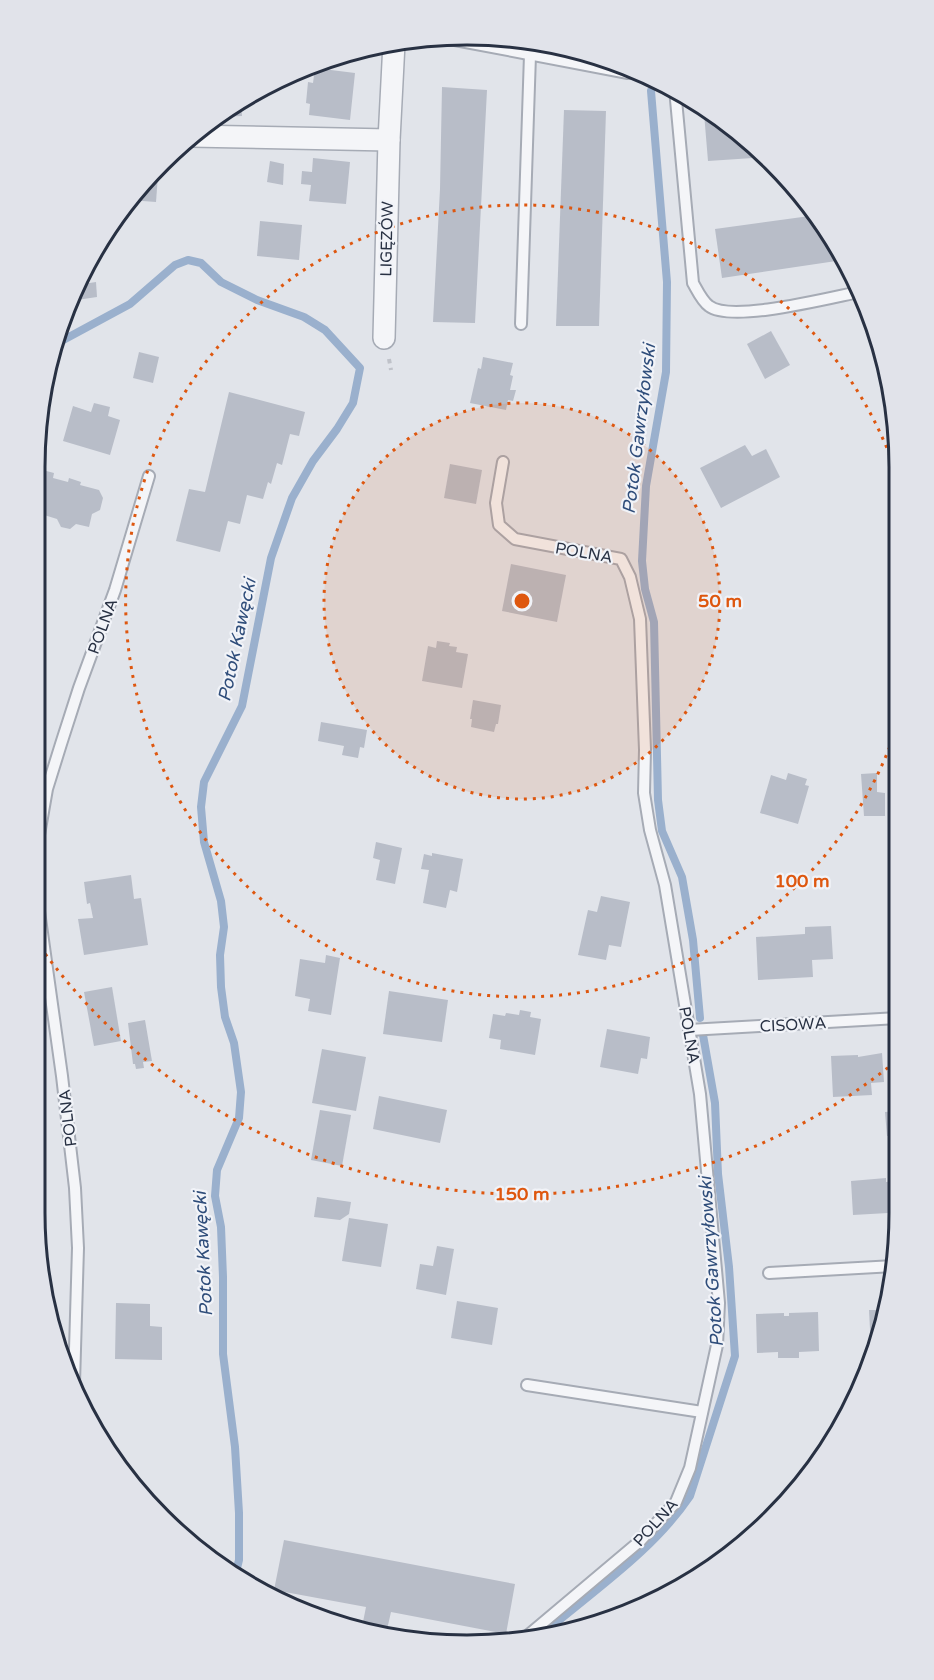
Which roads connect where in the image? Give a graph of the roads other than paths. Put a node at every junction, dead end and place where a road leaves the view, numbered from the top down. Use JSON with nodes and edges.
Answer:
{"nodes":[{"id":1,"x":475,"y":45,"type":"edge"},
{"id":2,"x":394,"y":52,"type":"edge"},
{"id":3,"x":530,"y":55,"type":"junction"},
{"id":4,"x":610,"y":70,"type":"edge"},
{"id":5,"x":676,"y":101,"type":"edge"},
{"id":6,"x":205,"y":136,"type":"edge"},
{"id":7,"x":389,"y":140,"type":"junction"},
{"id":8,"x":851,"y":293,"type":"edge"},
{"id":9,"x":521,"y":324,"type":"dead end"},
{"id":10,"x":384,"y":338,"type":"dead end"},
{"id":11,"x":503,"y":462,"type":"dead end"},
{"id":12,"x":148,"y":476,"type":"dead end"},
{"id":13,"x":45,"y":800,"type":"edge"},
{"id":14,"x":45,"y":970,"type":"edge"},
{"id":15,"x":889,"y":1019,"type":"edge"},
{"id":16,"x":689,"y":1030,"type":"junction"},
{"id":17,"x":885,"y":1266,"type":"edge"},
{"id":18,"x":769,"y":1273,"type":"dead end"},
{"id":19,"x":75,"y":1368,"type":"edge"},
{"id":20,"x":527,"y":1385,"type":"dead end"},
{"id":21,"x":702,"y":1412,"type":"junction"},
{"id":22,"x":536,"y":1629,"type":"edge"}],
"edges":[{"from":1,"to":3,"type":"lane"},
{"from":2,"to":7,"type":"street","name":"LIGĘZÓW"},
{"from":3,"to":4,"type":"lane"},
{"from":3,"to":9,"type":"lane"},
{"from":5,"to":8,"type":"lane"},
{"from":6,"to":7,"type":"street"},
{"from":7,"to":10,"type":"street","name":"LIGĘZÓW"},
{"from":11,"to":16,"type":"lane","name":"POLNA"},
{"from":12,"to":13,"type":"lane","name":"POLNA"},
{"from":14,"to":19,"type":"lane","name":"POLNA"},
{"from":15,"to":16,"type":"lane","name":"CISOWA"},
{"from":16,"to":21,"type":"lane","name":"POLNA"},
{"from":17,"to":18,"type":"lane"},
{"from":20,"to":21,"type":"lane"},
{"from":21,"to":22,"type":"lane","name":"POLNA"}]}
